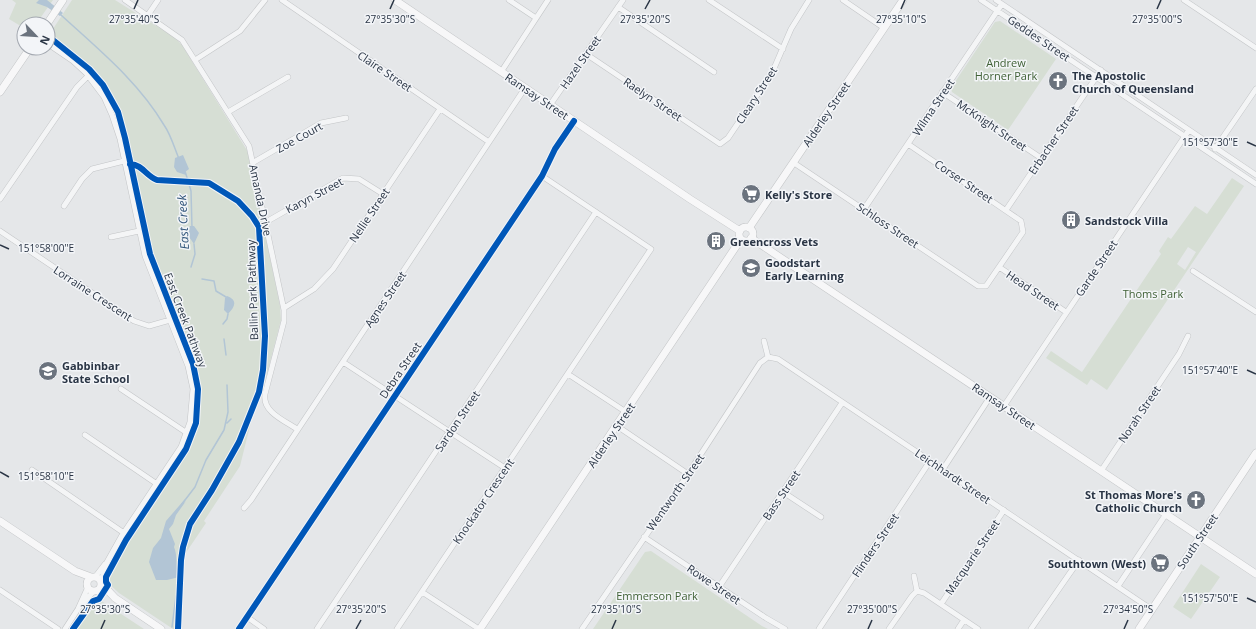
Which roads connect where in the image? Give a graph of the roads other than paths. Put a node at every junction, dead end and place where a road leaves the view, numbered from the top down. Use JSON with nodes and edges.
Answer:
{"nodes":[{"id":1,"x":64,"y":0,"type":"edge"},
{"id":2,"x":125,"y":0,"type":"edge"},
{"id":3,"x":158,"y":0,"type":"edge"},
{"id":4,"x":264,"y":0,"type":"edge"},
{"id":5,"x":282,"y":0,"type":"edge"},
{"id":6,"x":395,"y":0,"type":"edge"},
{"id":7,"x":509,"y":0,"type":"edge"},
{"id":8,"x":548,"y":0,"type":"edge"},
{"id":9,"x":623,"y":0,"type":"edge"},
{"id":10,"x":709,"y":0,"type":"edge"},
{"id":11,"x":809,"y":0,"type":"edge"},
{"id":12,"x":843,"y":0,"type":"edge"},
{"id":13,"x":903,"y":0,"type":"edge"},
{"id":14,"x":981,"y":0,"type":"edge"},
{"id":15,"x":996,"y":0,"type":"edge"},
{"id":16,"x":1184,"y":0,"type":"edge"},
{"id":17,"x":715,"y":2,"type":"edge"},
{"id":18,"x":1002,"y":4,"type":"junction"},
{"id":19,"x":618,"y":7,"type":"junction"},
{"id":20,"x":997,"y":11,"type":"junction"},
{"id":21,"x":148,"y":15,"type":"junction"},
{"id":22,"x":53,"y":16,"type":"edge"},
{"id":23,"x":536,"y":18,"type":"junction"},
{"id":24,"x":884,"y":28,"type":"junction"},
{"id":25,"x":1256,"y":48,"type":"edge"},
{"id":26,"x":56,"y":49,"type":"edge"},
{"id":27,"x":783,"y":49,"type":"junction"},
{"id":28,"x":586,"y":54,"type":"junction"},
{"id":29,"x":25,"y":56,"type":"edge"},
{"id":30,"x":195,"y":60,"type":"junction"},
{"id":31,"x":1101,"y":70,"type":"junction"},
{"id":32,"x":501,"y":72,"type":"junction"},
{"id":33,"x":714,"y":72,"type":"dead end"},
{"id":34,"x":88,"y":76,"type":"junction"},
{"id":35,"x":288,"y":77,"type":"dead end"},
{"id":36,"x":1096,"y":77,"type":"junction"},
{"id":37,"x":525,"y":88,"type":"junction"},
{"id":38,"x":1256,"y":89,"type":"edge"},
{"id":39,"x":0,"y":92,"type":"edge"},
{"id":40,"x":942,"y":92,"type":"junction"},
{"id":41,"x":550,"y":105,"type":"junction"},
{"id":42,"x":440,"y":109,"type":"junction"},
{"id":43,"x":228,"y":112,"type":"junction"},
{"id":44,"x":346,"y":118,"type":"dead end"},
{"id":45,"x":574,"y":121,"type":"junction"},
{"id":46,"x":1189,"y":130,"type":"junction"},
{"id":47,"x":1185,"y":136,"type":"junction"},
{"id":48,"x":489,"y":142,"type":"junction"},
{"id":49,"x":720,"y":144,"type":"joint"},
{"id":50,"x":908,"y":144,"type":"junction"},
{"id":51,"x":1216,"y":148,"type":"junction"},
{"id":52,"x":1212,"y":154,"type":"junction"},
{"id":53,"x":1041,"y":158,"type":"junction"},
{"id":54,"x":124,"y":161,"type":"junction"},
{"id":55,"x":254,"y":162,"type":"junction"},
{"id":56,"x":794,"y":163,"type":"junction"},
{"id":57,"x":1256,"y":175,"type":"edge"},
{"id":58,"x":542,"y":176,"type":"junction"},
{"id":59,"x":1256,"y":184,"type":"edge"},
{"id":60,"x":383,"y":194,"type":"junction"},
{"id":61,"x":0,"y":199,"type":"edge"},
{"id":62,"x":64,"y":206,"type":"dead end"},
{"id":63,"x":864,"y":209,"type":"junction"},
{"id":64,"x":1006,"y":210,"type":"junction"},
{"id":65,"x":596,"y":212,"type":"junction"},
{"id":66,"x":266,"y":222,"type":"junction"},
{"id":67,"x":749,"y":228,"type":"junction"},
{"id":68,"x":139,"y":230,"type":"junction"},
{"id":69,"x":740,"y":230,"type":"junction"},
{"id":70,"x":0,"y":232,"type":"edge"},
{"id":71,"x":111,"y":237,"type":"dead end"},
{"id":72,"x":752,"y":238,"type":"junction"},
{"id":73,"x":741,"y":239,"type":"junction"},
{"id":74,"x":657,"y":247,"type":"dead end"},
{"id":75,"x":651,"y":249,"type":"junction"},
{"id":76,"x":999,"y":267,"type":"junction"},
{"id":77,"x":1194,"y":271,"type":"dead end"},
{"id":78,"x":284,"y":308,"type":"junction"},
{"id":79,"x":1066,"y":312,"type":"junction"},
{"id":80,"x":1256,"y":312,"type":"edge"},
{"id":81,"x":170,"y":320,"type":"junction"},
{"id":82,"x":1188,"y":336,"type":"dead end"},
{"id":83,"x":764,"y":341,"type":"dead end"},
{"id":84,"x":768,"y":357,"type":"junction"},
{"id":85,"x":343,"y":362,"type":"junction"},
{"id":86,"x":568,"y":374,"type":"junction"},
{"id":87,"x":121,"y":389,"type":"dead end"},
{"id":88,"x":395,"y":396,"type":"junction"},
{"id":89,"x":990,"y":397,"type":"junction"},
{"id":90,"x":842,"y":403,"type":"junction"},
{"id":91,"x":1004,"y":406,"type":"junction"},
{"id":92,"x":626,"y":412,"type":"junction"},
{"id":93,"x":617,"y":426,"type":"junction"},
{"id":94,"x":298,"y":429,"type":"junction"},
{"id":95,"x":450,"y":432,"type":"junction"},
{"id":96,"x":187,"y":433,"type":"junction"},
{"id":97,"x":85,"y":435,"type":"dead end"},
{"id":98,"x":1256,"y":453,"type":"edge"},
{"id":99,"x":930,"y":461,"type":"junction"},
{"id":100,"x":505,"y":468,"type":"junction"},
{"id":101,"x":943,"y":468,"type":"junction"},
{"id":102,"x":32,"y":470,"type":"dead end"},
{"id":103,"x":1101,"y":471,"type":"junction"},
{"id":104,"x":688,"y":474,"type":"junction"},
{"id":105,"x":157,"y":484,"type":"junction"},
{"id":106,"x":783,"y":492,"type":"junction"},
{"id":107,"x":244,"y":508,"type":"dead end"},
{"id":108,"x":1004,"y":510,"type":"junction"},
{"id":109,"x":1166,"y":514,"type":"junction"},
{"id":110,"x":821,"y":517,"type":"dead end"},
{"id":111,"x":0,"y":521,"type":"edge"},
{"id":112,"x":124,"y":533,"type":"junction"},
{"id":113,"x":644,"y":537,"type":"junction"},
{"id":114,"x":1200,"y":537,"type":"junction"},
{"id":115,"x":1079,"y":560,"type":"junction"},
{"id":116,"x":1256,"y":574,"type":"edge"},
{"id":117,"x":914,"y":576,"type":"dead end"},
{"id":118,"x":94,"y":584,"type":"junction"},
{"id":119,"x":1118,"y":586,"type":"junction"},
{"id":120,"x":719,"y":587,"type":"junction"},
{"id":121,"x":0,"y":590,"type":"edge"},
{"id":122,"x":917,"y":591,"type":"junction"},
{"id":123,"x":422,"y":592,"type":"junction"},
{"id":124,"x":941,"y":604,"type":"junction"},
{"id":125,"x":1151,"y":609,"type":"junction"},
{"id":126,"x":246,"y":617,"type":"junction"},
{"id":127,"x":964,"y":620,"type":"junction"},
{"id":128,"x":58,"y":629,"type":"edge"},
{"id":129,"x":65,"y":629,"type":"edge"},
{"id":130,"x":161,"y":629,"type":"edge"},
{"id":131,"x":239,"y":629,"type":"edge"},
{"id":132,"x":264,"y":629,"type":"edge"},
{"id":133,"x":317,"y":629,"type":"edge"},
{"id":134,"x":397,"y":629,"type":"edge"},
{"id":135,"x":480,"y":629,"type":"edge"},
{"id":136,"x":582,"y":629,"type":"edge"},
{"id":137,"x":785,"y":629,"type":"edge"},
{"id":138,"x":819,"y":629,"type":"edge"},
{"id":139,"x":889,"y":629,"type":"edge"},
{"id":140,"x":958,"y":629,"type":"edge"},
{"id":141,"x":978,"y":629,"type":"edge"},
{"id":142,"x":1032,"y":629,"type":"edge"},
{"id":143,"x":1139,"y":629,"type":"edge"}],
"edges":[{"from":1,"to":22,"type":"street"},
{"from":2,"to":21,"type":"street","name":"Amanda Drive"},
{"from":3,"to":21,"type":"street"},
{"from":4,"to":30,"type":"street"},
{"from":5,"to":42,"type":"street","name":"Claire Street"},
{"from":6,"to":32,"type":"street","name":"Ramsay Street"},
{"from":7,"to":23,"type":"street"},
{"from":8,"to":23,"type":"street"},
{"from":9,"to":19,"type":"street","name":"Hazel Street"},
{"from":10,"to":17,"type":"street"},
{"from":11,"to":27,"type":"street","name":"Cleary Street"},
{"from":12,"to":24,"type":"street"},
{"from":13,"to":24,"type":"street","name":"Alderley Street"},
{"from":14,"to":20,"type":"street","name":"Geddes Street"},
{"from":15,"to":18,"type":"street","name":"Geddes Street"},
{"from":16,"to":25,"type":"street"},
{"from":17,"to":27,"type":"street"},
{"from":18,"to":20,"type":"street","name":"Wilma Street"},
{"from":18,"to":31,"type":"street","name":"Geddes Street"},
{"from":19,"to":28,"type":"street","name":"Hazel Street"},
{"from":19,"to":33,"type":"street"},
{"from":20,"to":36,"type":"street","name":"Geddes Street"},
{"from":20,"to":40,"type":"street","name":"Wilma Street"},
{"from":21,"to":30,"type":"street","name":"Amanda Drive"},
{"from":23,"to":32,"type":"street"},
{"from":24,"to":56,"type":"street","name":"Alderley Street"},
{"from":26,"to":34,"type":"street"},
{"from":27,"to":49,"type":"street","name":"Cleary Street"},
{"from":28,"to":41,"type":"street","name":"Hazel Street"},
{"from":28,"to":49,"type":"street","name":"Raelyn Street"},
{"from":29,"to":39,"type":"street"},
{"from":30,"to":43,"type":"street","name":"Amanda Drive"},
{"from":31,"to":36,"type":"street","name":"Erbacher Street"},
{"from":31,"to":46,"type":"street","name":"Geddes Street"},
{"from":32,"to":37,"type":"street","name":"Ramsay Street"},
{"from":34,"to":54,"type":"street"},
{"from":34,"to":61,"type":"street"},
{"from":35,"to":43,"type":"street"},
{"from":36,"to":47,"type":"street","name":"Geddes Street"},
{"from":36,"to":53,"type":"street","name":"Erbacher Street"},
{"from":37,"to":41,"type":"street","name":"Ramsay Street"},
{"from":37,"to":48,"type":"street","name":"Agnes Street"},
{"from":38,"to":51,"type":"street"},
{"from":40,"to":50,"type":"street","name":"Wilma Street"},
{"from":40,"to":53,"type":"street","name":"McKnight Street"},
{"from":41,"to":45,"type":"street","name":"Ramsay Street"},
{"from":42,"to":48,"type":"street","name":"Claire Street"},
{"from":42,"to":60,"type":"street","name":"Nellie Street"},
{"from":43,"to":55,"type":"street","name":"Amanda Drive"},
{"from":44,"to":55,"type":"street","name":"Zoe Court"},
{"from":45,"to":58,"type":"street","name":"Debra Street"},
{"from":45,"to":69,"type":"street","name":"Ramsay Street"},
{"from":46,"to":47,"type":"street","name":"Garde Street"},
{"from":46,"to":51,"type":"street","name":"Geddes Street"},
{"from":47,"to":52,"type":"street","name":"Geddes Street"},
{"from":47,"to":79,"type":"street","name":"Garde Street"},
{"from":48,"to":85,"type":"street","name":"Agnes Street"},
{"from":50,"to":63,"type":"street","name":"Wilma Street"},
{"from":50,"to":64,"type":"street","name":"Corser Street"},
{"from":51,"to":52,"type":"street"},
{"from":51,"to":57,"type":"street","name":"Geddes Street"},
{"from":52,"to":59,"type":"street","name":"Geddes Street"},
{"from":53,"to":64,"type":"street","name":"Erbacher Street"},
{"from":54,"to":62,"type":"street"},
{"from":54,"to":68,"type":"street"},
{"from":55,"to":66,"type":"street","name":"Amanda Drive"},
{"from":56,"to":63,"type":"street","name":"Schloss Street"},
{"from":56,"to":67,"type":"street","name":"Alderley Street"},
{"from":58,"to":65,"type":"street"},
{"from":58,"to":88,"type":"street","name":"Debra Street"},
{"from":60,"to":66,"type":"street","name":"Karyn Street"},
{"from":60,"to":78,"type":"street","name":"Nellie Street"},
{"from":63,"to":76,"type":"street","name":"Schloss Street"},
{"from":64,"to":76,"type":"street","name":"Corser Street"},
{"from":65,"to":75,"type":"street"},
{"from":65,"to":95,"type":"street","name":"Sardon Street"},
{"from":66,"to":78,"type":"street","name":"Amanda Drive"},
{"from":67,"to":69,"type":"street"},
{"from":67,"to":72,"type":"street"},
{"from":68,"to":71,"type":"street"},
{"from":68,"to":81,"type":"street"},
{"from":69,"to":73,"type":"street"},
{"from":70,"to":81,"type":"street","name":"Lorraine Crescent"},
{"from":72,"to":73,"type":"street"},
{"from":72,"to":89,"type":"street","name":"Ramsay Street"},
{"from":73,"to":92,"type":"street","name":"Alderley Street"},
{"from":74,"to":75,"type":"street"},
{"from":75,"to":86,"type":"street","name":"Knockator Crescent"},
{"from":76,"to":79,"type":"street","name":"Head Street"},
{"from":77,"to":80,"type":"street"},
{"from":78,"to":94,"type":"street","name":"Amanda Drive"},
{"from":79,"to":91,"type":"street","name":"Garde Street"},
{"from":81,"to":96,"type":"street"},
{"from":82,"to":103,"type":"street","name":"Norah Street"},
{"from":83,"to":84,"type":"street"},
{"from":84,"to":90,"type":"street","name":"Leichhardt Street"},
{"from":84,"to":104,"type":"street","name":"Wentworth Street"},
{"from":85,"to":88,"type":"street"},
{"from":85,"to":94,"type":"street","name":"Agnes Street"},
{"from":86,"to":92,"type":"street"},
{"from":86,"to":100,"type":"street","name":"Knockator Crescent"},
{"from":87,"to":96,"type":"street"},
{"from":88,"to":95,"type":"street"},
{"from":88,"to":126,"type":"street","name":"Debra Street"},
{"from":89,"to":91,"type":"street","name":"Ramsay Street"},
{"from":89,"to":101,"type":"street"},
{"from":90,"to":99,"type":"street","name":"Leichhardt Street"},
{"from":90,"to":106,"type":"street","name":"Bass Street"},
{"from":91,"to":103,"type":"street","name":"Ramsay Street"},
{"from":92,"to":93,"type":"street","name":"Alderley Street"},
{"from":93,"to":104,"type":"street"},
{"from":93,"to":135,"type":"street","name":"Alderley Street"},
{"from":94,"to":107,"type":"street","name":"Agnes Street"},
{"from":95,"to":100,"type":"street"},
{"from":95,"to":133,"type":"street","name":"Sardon Street"},
{"from":96,"to":105,"type":"street"},
{"from":97,"to":105,"type":"street"},
{"from":98,"to":114,"type":"street","name":"South Street"},
{"from":99,"to":101,"type":"street","name":"Leichhardt Street"},
{"from":99,"to":138,"type":"street","name":"Flinders Street"},
{"from":100,"to":123,"type":"street","name":"Knockator Crescent"},
{"from":101,"to":108,"type":"street","name":"Leichhardt Street"},
{"from":102,"to":112,"type":"street"},
{"from":103,"to":109,"type":"street","name":"Ramsay Street"},
{"from":104,"to":113,"type":"street","name":"Wentworth Street"},
{"from":105,"to":112,"type":"street"},
{"from":106,"to":110,"type":"street"},
{"from":106,"to":120,"type":"street","name":"Bass Street"},
{"from":108,"to":115,"type":"street","name":"Leichhardt Street"},
{"from":108,"to":124,"type":"street","name":"Macquarie Street"},
{"from":109,"to":114,"type":"street","name":"Ramsay Street"},
{"from":109,"to":119,"type":"street"},
{"from":111,"to":118,"type":"street"},
{"from":112,"to":118,"type":"street"},
{"from":113,"to":120,"type":"street","name":"Rowe Street"},
{"from":113,"to":136,"type":"street","name":"Wentworth Street"},
{"from":114,"to":116,"type":"street","name":"Ramsay Street"},
{"from":114,"to":125,"type":"street","name":"South Street"},
{"from":115,"to":119,"type":"street","name":"Leichhardt Street"},
{"from":115,"to":142,"type":"street"},
{"from":117,"to":122,"type":"street"},
{"from":118,"to":129,"type":"street"},
{"from":118,"to":130,"type":"street"},
{"from":119,"to":125,"type":"street","name":"Leichhardt Street"},
{"from":120,"to":137,"type":"street","name":"Rowe Street"},
{"from":121,"to":128,"type":"street"},
{"from":122,"to":124,"type":"street"},
{"from":122,"to":139,"type":"street"},
{"from":123,"to":134,"type":"street","name":"Knockator Crescent"},
{"from":123,"to":135,"type":"street"},
{"from":124,"to":127,"type":"street"},
{"from":125,"to":143,"type":"street","name":"South Street"},
{"from":126,"to":131,"type":"street","name":"Debra Street"},
{"from":126,"to":132,"type":"street"},
{"from":127,"to":140,"type":"street"},
{"from":127,"to":141,"type":"street"}]}
